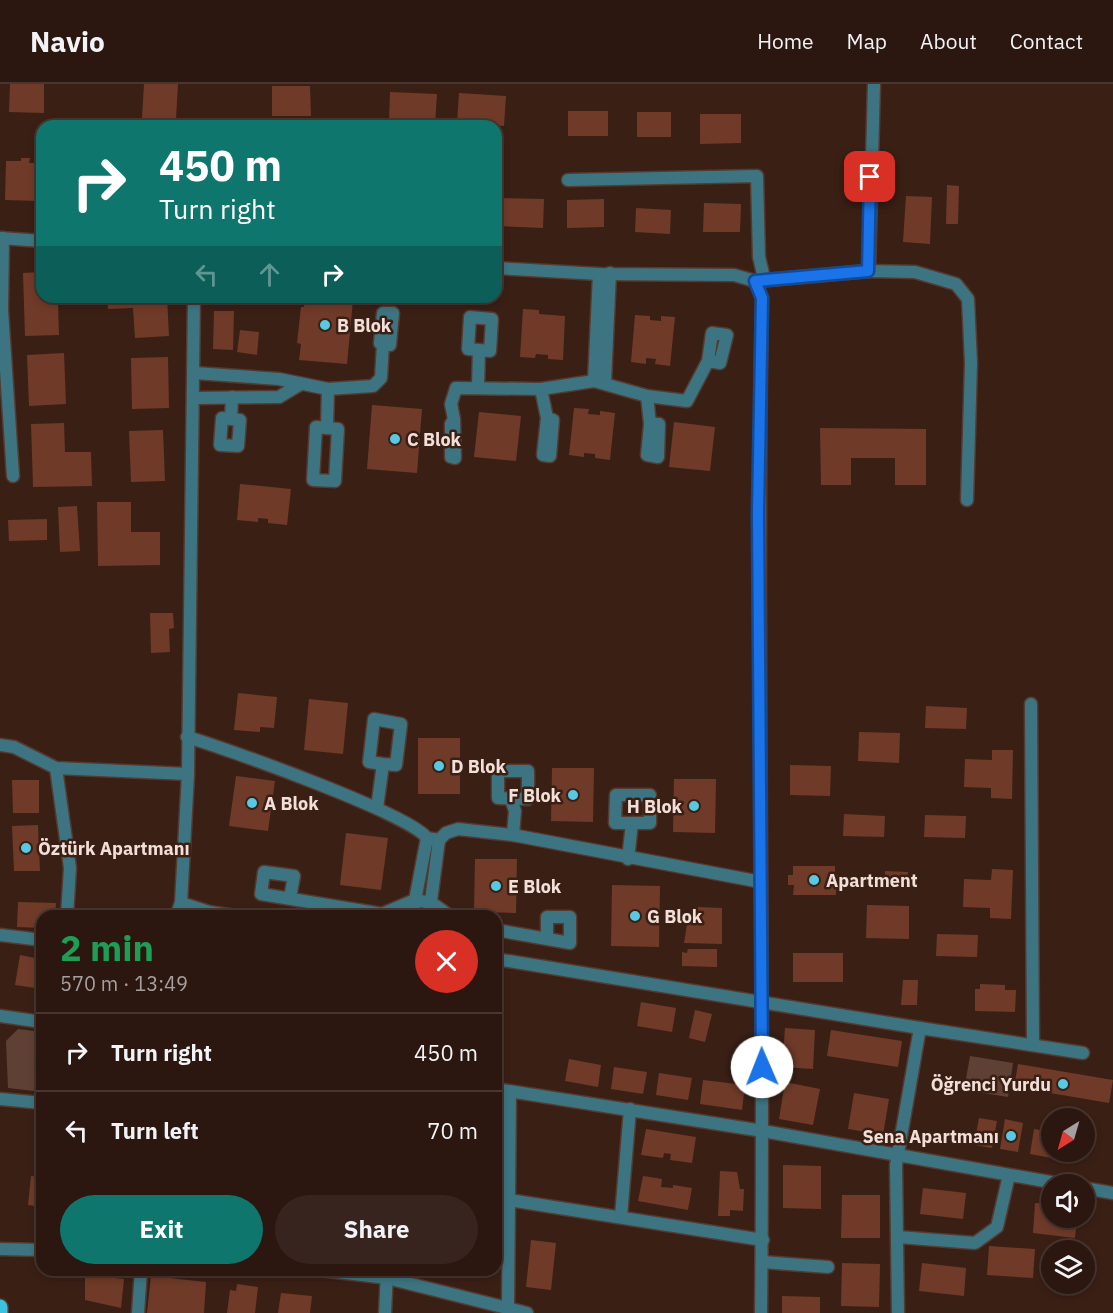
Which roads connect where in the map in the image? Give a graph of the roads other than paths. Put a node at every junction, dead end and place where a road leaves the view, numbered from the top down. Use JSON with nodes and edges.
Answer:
{"nodes":[{"id":1,"x":874,"y":84,"type":"edge"},
{"id":2,"x":568,"y":180,"type":"dead end"},
{"id":3,"x":2,"y":238,"type":"edge"},
{"id":4,"x":36,"y":241,"type":"edge"},
{"id":5,"x":502,"y":268,"type":"edge"},
{"id":6,"x":868,"y":271,"type":"junction"},
{"id":7,"x":605,"y":274,"type":"junction"},
{"id":8,"x":759,"y":279,"type":"junction"},
{"id":9,"x":194,"y":303,"type":"edge"},
{"id":10,"x":383,"y":344,"type":"dead end"},
{"id":11,"x":479,"y":350,"type":"dead end"},
{"id":12,"x":708,"y":361,"type":"dead end"},
{"id":13,"x":195,"y":373,"type":"junction"},
{"id":14,"x":600,"y":382,"type":"junction"},
{"id":15,"x":299,"y":385,"type":"junction"},
{"id":16,"x":478,"y":387,"type":"junction"},
{"id":17,"x":328,"y":388,"type":"junction"},
{"id":18,"x":541,"y":389,"type":"junction"},
{"id":19,"x":647,"y":396,"type":"junction"},
{"id":20,"x":232,"y":397,"type":"junction"},
{"id":21,"x":194,"y":398,"type":"junction"},
{"id":22,"x":547,"y":418,"type":"dead end"},
{"id":23,"x":231,"y":419,"type":"dead end"},
{"id":24,"x":454,"y":419,"type":"dead end"},
{"id":25,"x":650,"y":424,"type":"dead end"},
{"id":26,"x":327,"y":428,"type":"dead end"},
{"id":27,"x":13,"y":476,"type":"dead end"},
{"id":28,"x":967,"y":500,"type":"dead end"},
{"id":29,"x":1031,"y":704,"type":"dead end"},
{"id":30,"x":188,"y":736,"type":"junction"},
{"id":31,"x":0,"y":746,"type":"edge"},
{"id":32,"x":383,"y":764,"type":"dead end"},
{"id":33,"x":56,"y":768,"type":"junction"},
{"id":34,"x":188,"y":774,"type":"junction"},
{"id":35,"x":511,"y":799,"type":"dead end"},
{"id":36,"x":377,"y":808,"type":"junction"},
{"id":37,"x":632,"y":823,"type":"dead end"},
{"id":38,"x":513,"y":835,"type":"junction"},
{"id":39,"x":433,"y":839,"type":"junction"},
{"id":40,"x":628,"y":859,"type":"junction"},
{"id":41,"x":761,"y":882,"type":"junction"},
{"id":42,"x":290,"y":898,"type":"dead end"},
{"id":43,"x":416,"y":900,"type":"junction"},
{"id":44,"x":181,"y":903,"type":"junction"},
{"id":45,"x":432,"y":903,"type":"junction"},
{"id":46,"x":67,"y":910,"type":"edge"},
{"id":47,"x":178,"y":910,"type":"edge"},
{"id":48,"x":202,"y":910,"type":"edge"},
{"id":49,"x":359,"y":910,"type":"edge"},
{"id":50,"x":392,"y":910,"type":"edge"},
{"id":51,"x":414,"y":910,"type":"edge"},
{"id":52,"x":430,"y":910,"type":"edge"},
{"id":53,"x":442,"y":910,"type":"edge"},
{"id":54,"x":502,"y":931,"type":"edge"},
{"id":55,"x":0,"y":935,"type":"edge"},
{"id":56,"x":36,"y":939,"type":"edge"},
{"id":57,"x":546,"y":939,"type":"dead end"},
{"id":58,"x":502,"y":960,"type":"edge"},
{"id":59,"x":761,"y":1003,"type":"junction"},
{"id":60,"x":0,"y":1016,"type":"edge"},
{"id":61,"x":36,"y":1021,"type":"edge"},
{"id":62,"x":921,"y":1028,"type":"junction"},
{"id":63,"x":1033,"y":1044,"type":"junction"},
{"id":64,"x":1083,"y":1053,"type":"dead end"},
{"id":65,"x":502,"y":1090,"type":"edge"},
{"id":66,"x":510,"y":1092,"type":"junction"},
{"id":67,"x":0,"y":1099,"type":"edge"},
{"id":68,"x":36,"y":1102,"type":"edge"},
{"id":69,"x":630,"y":1110,"type":"junction"},
{"id":70,"x":762,"y":1131,"type":"junction"},
{"id":71,"x":898,"y":1154,"type":"junction"},
{"id":72,"x":1009,"y":1175,"type":"junction"},
{"id":73,"x":1041,"y":1181,"type":"edge"},
{"id":74,"x":1095,"y":1190,"type":"edge"},
{"id":75,"x":1113,"y":1193,"type":"edge"},
{"id":76,"x":508,"y":1200,"type":"junction"},
{"id":77,"x":621,"y":1216,"type":"junction"},
{"id":78,"x":898,"y":1238,"type":"junction"},
{"id":79,"x":763,"y":1240,"type":"junction"},
{"id":80,"x":0,"y":1249,"type":"edge"},
{"id":81,"x":36,"y":1250,"type":"edge"},
{"id":82,"x":762,"y":1262,"type":"junction"},
{"id":83,"x":828,"y":1267,"type":"dead end"},
{"id":84,"x":141,"y":1276,"type":"edge"},
{"id":85,"x":387,"y":1276,"type":"edge"},
{"id":86,"x":394,"y":1276,"type":"edge"},
{"id":87,"x":0,"y":1307,"type":"edge"},
{"id":88,"x":508,"y":1308,"type":"junction"},
{"id":89,"x":0,"y":1313,"type":"edge"},
{"id":90,"x":138,"y":1313,"type":"edge"},
{"id":91,"x":386,"y":1313,"type":"edge"},
{"id":92,"x":527,"y":1313,"type":"edge"},
{"id":93,"x":761,"y":1313,"type":"edge"},
{"id":94,"x":898,"y":1313,"type":"edge"}],
"edges":[{"from":1,"to":6,"type":"street"},
{"from":2,"to":8,"type":"street"},
{"from":3,"to":4,"type":"street"},
{"from":3,"to":27,"type":"street"},
{"from":5,"to":7,"type":"street"},
{"from":6,"to":8,"type":"street"},
{"from":6,"to":28,"type":"street"},
{"from":7,"to":8,"type":"street"},
{"from":7,"to":14,"type":"street"},
{"from":8,"to":41,"type":"street"},
{"from":9,"to":13,"type":"street"},
{"from":10,"to":17,"type":"street"},
{"from":11,"to":16,"type":"street"},
{"from":12,"to":19,"type":"street"},
{"from":13,"to":15,"type":"street"},
{"from":13,"to":21,"type":"street"},
{"from":14,"to":18,"type":"street"},
{"from":14,"to":19,"type":"street"},
{"from":15,"to":17,"type":"street"},
{"from":15,"to":20,"type":"street"},
{"from":16,"to":18,"type":"street"},
{"from":16,"to":24,"type":"street"},
{"from":17,"to":26,"type":"street"},
{"from":18,"to":22,"type":"street"},
{"from":19,"to":25,"type":"street"},
{"from":20,"to":21,"type":"street"},
{"from":20,"to":23,"type":"street"},
{"from":21,"to":30,"type":"street"},
{"from":29,"to":63,"type":"street"},
{"from":30,"to":34,"type":"street"},
{"from":30,"to":36,"type":"street"},
{"from":31,"to":33,"type":"street"},
{"from":32,"to":36,"type":"street"},
{"from":33,"to":34,"type":"street"},
{"from":33,"to":46,"type":"street"},
{"from":34,"to":44,"type":"street"},
{"from":35,"to":38,"type":"street"},
{"from":36,"to":39,"type":"street"},
{"from":37,"to":40,"type":"street"},
{"from":38,"to":39,"type":"street"},
{"from":38,"to":40,"type":"street"},
{"from":39,"to":43,"type":"street"},
{"from":39,"to":45,"type":"street"},
{"from":40,"to":41,"type":"street"},
{"from":41,"to":59,"type":"street"},
{"from":42,"to":49,"type":"street"},
{"from":43,"to":45,"type":"street"},
{"from":43,"to":50,"type":"street"},
{"from":43,"to":51,"type":"street"},
{"from":44,"to":47,"type":"street"},
{"from":44,"to":48,"type":"street"},
{"from":45,"to":52,"type":"street"},
{"from":45,"to":53,"type":"street"},
{"from":54,"to":57,"type":"street"},
{"from":55,"to":56,"type":"street"},
{"from":58,"to":59,"type":"street"},
{"from":59,"to":62,"type":"street"},
{"from":59,"to":70,"type":"street"},
{"from":60,"to":61,"type":"street"},
{"from":62,"to":63,"type":"street"},
{"from":62,"to":71,"type":"street"},
{"from":63,"to":64,"type":"street"},
{"from":65,"to":66,"type":"street"},
{"from":66,"to":69,"type":"street"},
{"from":66,"to":76,"type":"street"},
{"from":67,"to":68,"type":"street"},
{"from":69,"to":70,"type":"street"},
{"from":69,"to":77,"type":"street"},
{"from":70,"to":71,"type":"street"},
{"from":70,"to":79,"type":"street"},
{"from":71,"to":72,"type":"street"},
{"from":71,"to":78,"type":"street"},
{"from":72,"to":73,"type":"street"},
{"from":72,"to":78,"type":"street"},
{"from":74,"to":75,"type":"street"},
{"from":76,"to":77,"type":"street"},
{"from":76,"to":88,"type":"street"},
{"from":77,"to":79,"type":"street"},
{"from":78,"to":94,"type":"street"},
{"from":79,"to":82,"type":"street"},
{"from":80,"to":81,"type":"street"},
{"from":82,"to":83,"type":"street"},
{"from":82,"to":93,"type":"street"},
{"from":84,"to":90,"type":"street"},
{"from":85,"to":91,"type":"street"},
{"from":86,"to":88,"type":"street"},
{"from":87,"to":89,"type":"main road"},
{"from":88,"to":92,"type":"street"}]}
